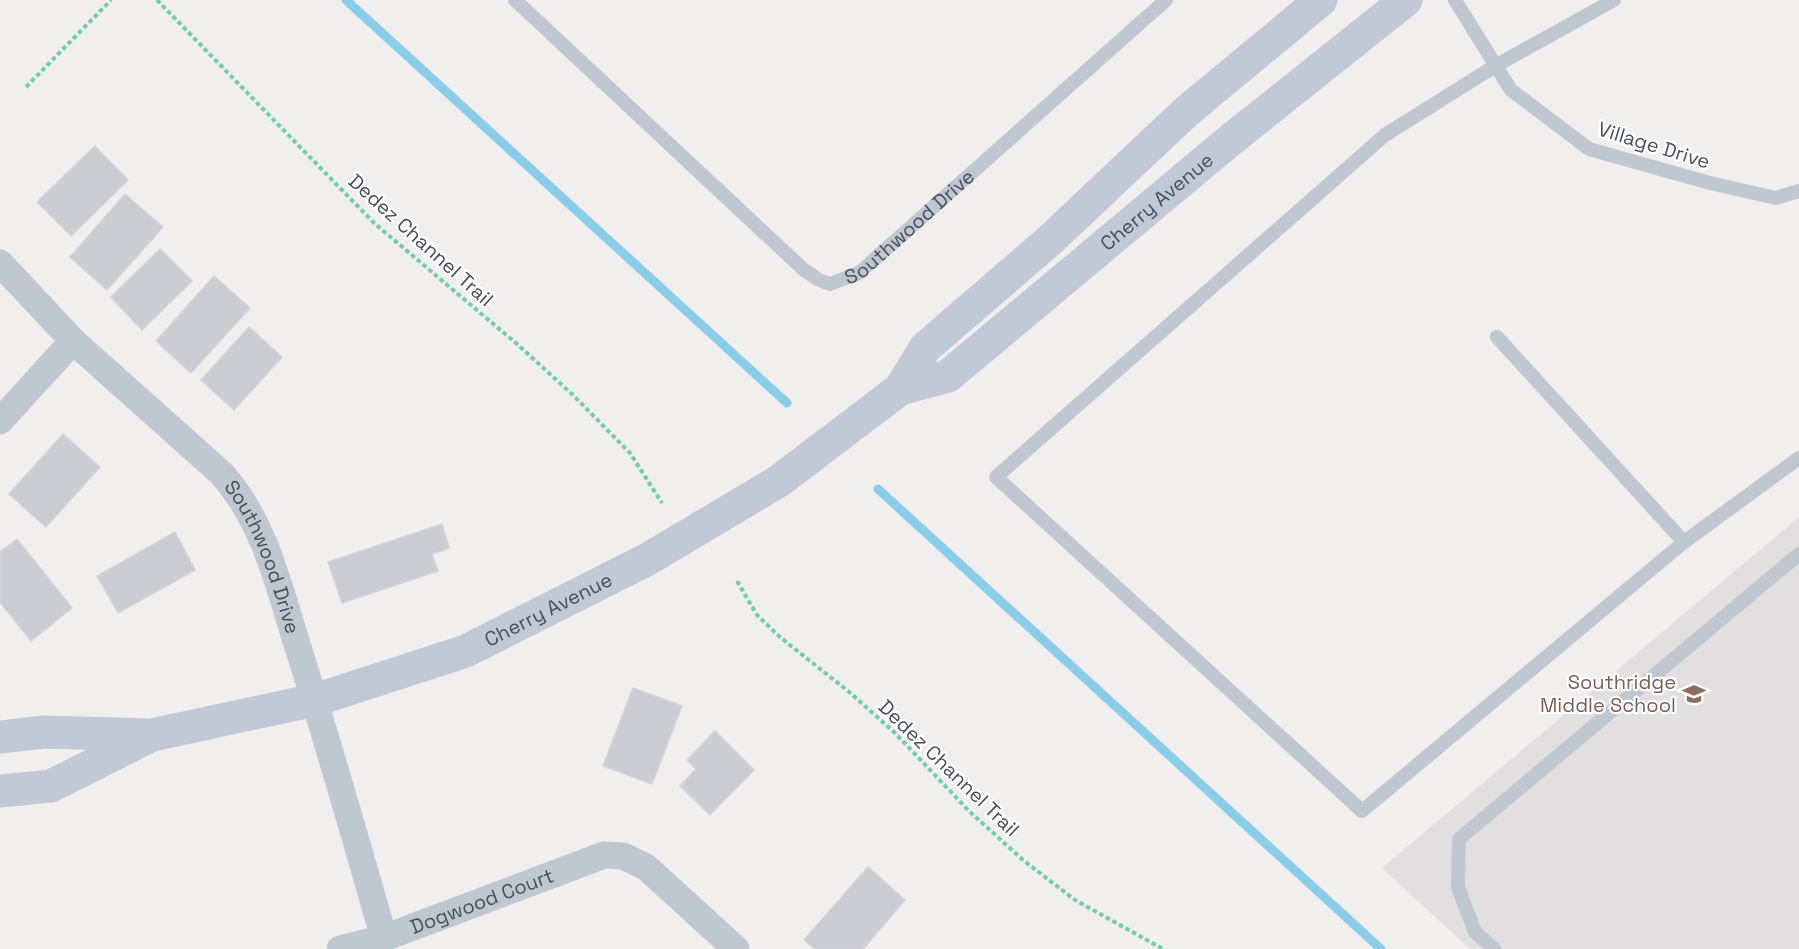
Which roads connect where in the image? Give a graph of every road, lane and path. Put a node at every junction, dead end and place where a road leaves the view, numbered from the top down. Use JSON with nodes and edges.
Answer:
{"nodes":[{"id":1,"x":111,"y":0,"type":"edge"},
{"id":2,"x":157,"y":0,"type":"edge"},
{"id":3,"x":515,"y":0,"type":"edge"},
{"id":4,"x":1166,"y":0,"type":"edge"},
{"id":5,"x":1322,"y":0,"type":"edge"},
{"id":6,"x":1406,"y":0,"type":"edge"},
{"id":7,"x":1455,"y":0,"type":"edge"},
{"id":8,"x":1614,"y":0,"type":"edge"},
{"id":9,"x":1495,"y":66,"type":"junction"},
{"id":10,"x":26,"y":87,"type":"dead end"},
{"id":11,"x":1799,"y":191,"type":"edge"},
{"id":12,"x":0,"y":263,"type":"edge"},
{"id":13,"x":1497,"y":337,"type":"dead end"},
{"id":14,"x":73,"y":341,"type":"junction"},
{"id":15,"x":900,"y":389,"type":"junction"},
{"id":16,"x":0,"y":421,"type":"edge"},
{"id":17,"x":1799,"y":458,"type":"edge"},
{"id":18,"x":662,"y":503,"type":"dead end"},
{"id":19,"x":1684,"y":542,"type":"junction"},
{"id":20,"x":1799,"y":554,"type":"edge"},
{"id":21,"x":737,"y":581,"type":"dead end"},
{"id":22,"x":315,"y":700,"type":"junction"},
{"id":23,"x":152,"y":735,"type":"junction"},
{"id":24,"x":0,"y":737,"type":"edge"},
{"id":25,"x":0,"y":791,"type":"edge"},
{"id":26,"x":384,"y":938,"type":"junction"},
{"id":27,"x":340,"y":949,"type":"edge"},
{"id":28,"x":736,"y":949,"type":"edge"},
{"id":29,"x":1163,"y":949,"type":"edge"},
{"id":30,"x":1494,"y":949,"type":"edge"}],
"edges":[{"from":1,"to":10,"type":"path"},
{"from":2,"to":18,"type":"path","name":"Dedez Channel Trail"},
{"from":3,"to":4,"type":"lane","name":"Southwood Drive"},
{"from":5,"to":15,"type":"main road","name":"Cherry Avenue"},
{"from":6,"to":15,"type":"main road","name":"Cherry Avenue"},
{"from":7,"to":9,"type":"lane","name":"Village Drive"},
{"from":8,"to":9,"type":"lane"},
{"from":9,"to":11,"type":"lane","name":"Village Drive"},
{"from":9,"to":19,"type":"lane"},
{"from":12,"to":14,"type":"street","name":"Southwood Drive"},
{"from":13,"to":19,"type":"lane"},
{"from":14,"to":16,"type":"street"},
{"from":14,"to":22,"type":"street","name":"Southwood Drive"},
{"from":15,"to":22,"type":"main road","name":"Cherry Avenue"},
{"from":17,"to":19,"type":"lane"},
{"from":20,"to":30,"type":"lane"},
{"from":21,"to":29,"type":"path","name":"Dedez Channel Trail"},
{"from":22,"to":23,"type":"main road","name":"Cherry Avenue"},
{"from":22,"to":26,"type":"street","name":"Southwood Drive"},
{"from":23,"to":24,"type":"main road","name":"Cherry Avenue"},
{"from":23,"to":25,"type":"main road","name":"Cherry Avenue"},
{"from":26,"to":27,"type":"street","name":"Dogwood Court"},
{"from":26,"to":28,"type":"street","name":"Dogwood Court"}]}
